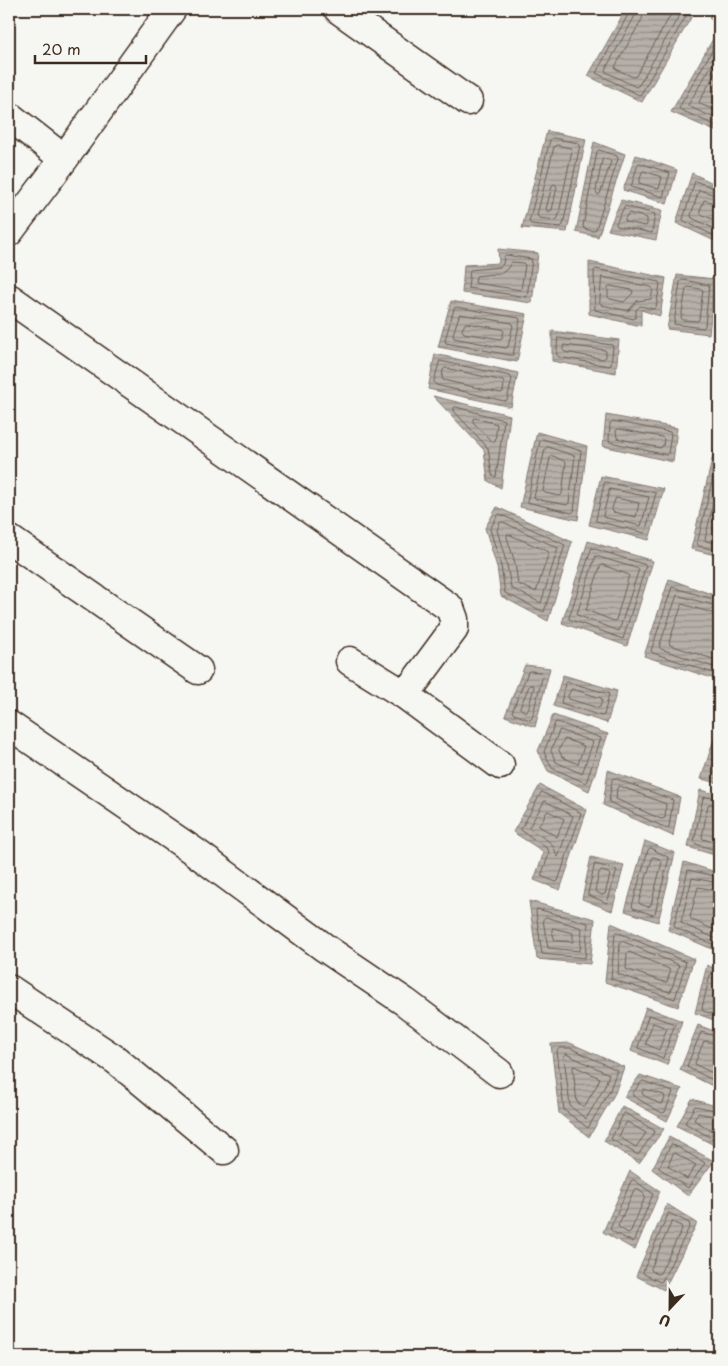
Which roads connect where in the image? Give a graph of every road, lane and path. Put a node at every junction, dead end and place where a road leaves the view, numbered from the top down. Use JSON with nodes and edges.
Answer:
{"nodes":[{"id":1,"x":172,"y":9,"type":"edge"},
{"id":2,"x":338,"y":9,"type":"edge"},
{"id":3,"x":468,"y":101,"type":"dead end"},
{"id":4,"x":9,"y":116,"type":"edge"},
{"id":5,"x":64,"y":159,"type":"junction"},
{"id":6,"x":9,"y":232,"type":"edge"},
{"id":7,"x":9,"y":298,"type":"edge"},
{"id":8,"x":9,"y":539,"type":"edge"},
{"id":9,"x":350,"y":661,"type":"dead end"},
{"id":10,"x":198,"y":670,"type":"dead end"},
{"id":11,"x":405,"y":695,"type":"junction"},
{"id":12,"x":9,"y":725,"type":"edge"},
{"id":13,"x":500,"y":765,"type":"dead end"},
{"id":14,"x":9,"y":989,"type":"edge"},
{"id":15,"x":499,"y":1072,"type":"dead end"},
{"id":16,"x":224,"y":1150,"type":"dead end"}],
"edges":[{"from":1,"to":5,"type":"street"},
{"from":2,"to":3,"type":"street"},
{"from":4,"to":5,"type":"street"},
{"from":5,"to":6,"type":"street"},
{"from":7,"to":11,"type":"street"},
{"from":8,"to":10,"type":"street"},
{"from":9,"to":11,"type":"street"},
{"from":11,"to":13,"type":"street"},
{"from":12,"to":15,"type":"street"},
{"from":14,"to":16,"type":"street"}]}
